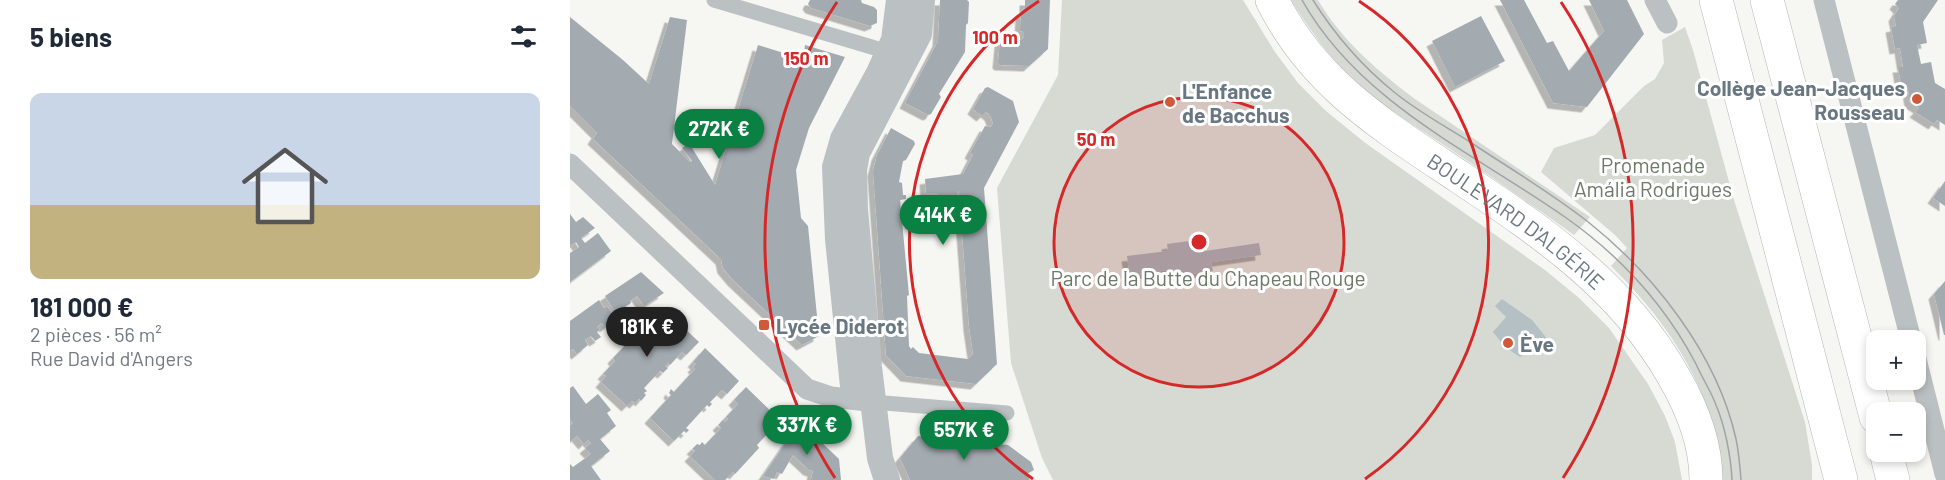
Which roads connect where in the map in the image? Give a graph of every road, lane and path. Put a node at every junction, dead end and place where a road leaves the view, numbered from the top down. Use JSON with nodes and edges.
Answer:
{"nodes":[{"id":1,"x":714,"y":0,"type":"edge"},
{"id":2,"x":899,"y":0,"type":"edge"},
{"id":3,"x":922,"y":0,"type":"edge"},
{"id":4,"x":1272,"y":0,"type":"edge"},
{"id":5,"x":1655,"y":0,"type":"edge"},
{"id":6,"x":1716,"y":0,"type":"edge"},
{"id":7,"x":1767,"y":0,"type":"edge"},
{"id":8,"x":1824,"y":0,"type":"edge"},
{"id":9,"x":1667,"y":23,"type":"dead end"},
{"id":10,"x":887,"y":53,"type":"junction"},
{"id":11,"x":570,"y":164,"type":"edge"},
{"id":12,"x":1908,"y":330,"type":"edge"},
{"id":13,"x":1924,"y":390,"type":"edge"},
{"id":14,"x":863,"y":401,"type":"junction"},
{"id":15,"x":1872,"y":402,"type":"edge"},
{"id":16,"x":1007,"y":413,"type":"dead end"},
{"id":17,"x":1888,"y":462,"type":"edge"},
{"id":18,"x":1836,"y":472,"type":"edge"},
{"id":19,"x":1945,"y":474,"type":"edge"},
{"id":20,"x":872,"y":480,"type":"edge"},
{"id":21,"x":886,"y":480,"type":"edge"},
{"id":22,"x":1706,"y":480,"type":"edge"},
{"id":23,"x":1893,"y":480,"type":"edge"}],
"edges":[{"from":1,"to":10,"type":"street"},
{"from":2,"to":10,"type":"street"},
{"from":3,"to":14,"type":"street"},
{"from":4,"to":22,"type":"main road","name":"BOULEVARD D'ALGÉRIE"},
{"from":5,"to":9,"type":"street"},
{"from":6,"to":18,"type":"main road"},
{"from":7,"to":15,"type":"main road"},
{"from":8,"to":12,"type":"street"},
{"from":10,"to":14,"type":"street"},
{"from":11,"to":14,"type":"street"},
{"from":13,"to":19,"type":"street"},
{"from":14,"to":16,"type":"street"},
{"from":14,"to":20,"type":"street"},
{"from":14,"to":21,"type":"street"},
{"from":17,"to":23,"type":"main road"}]}
